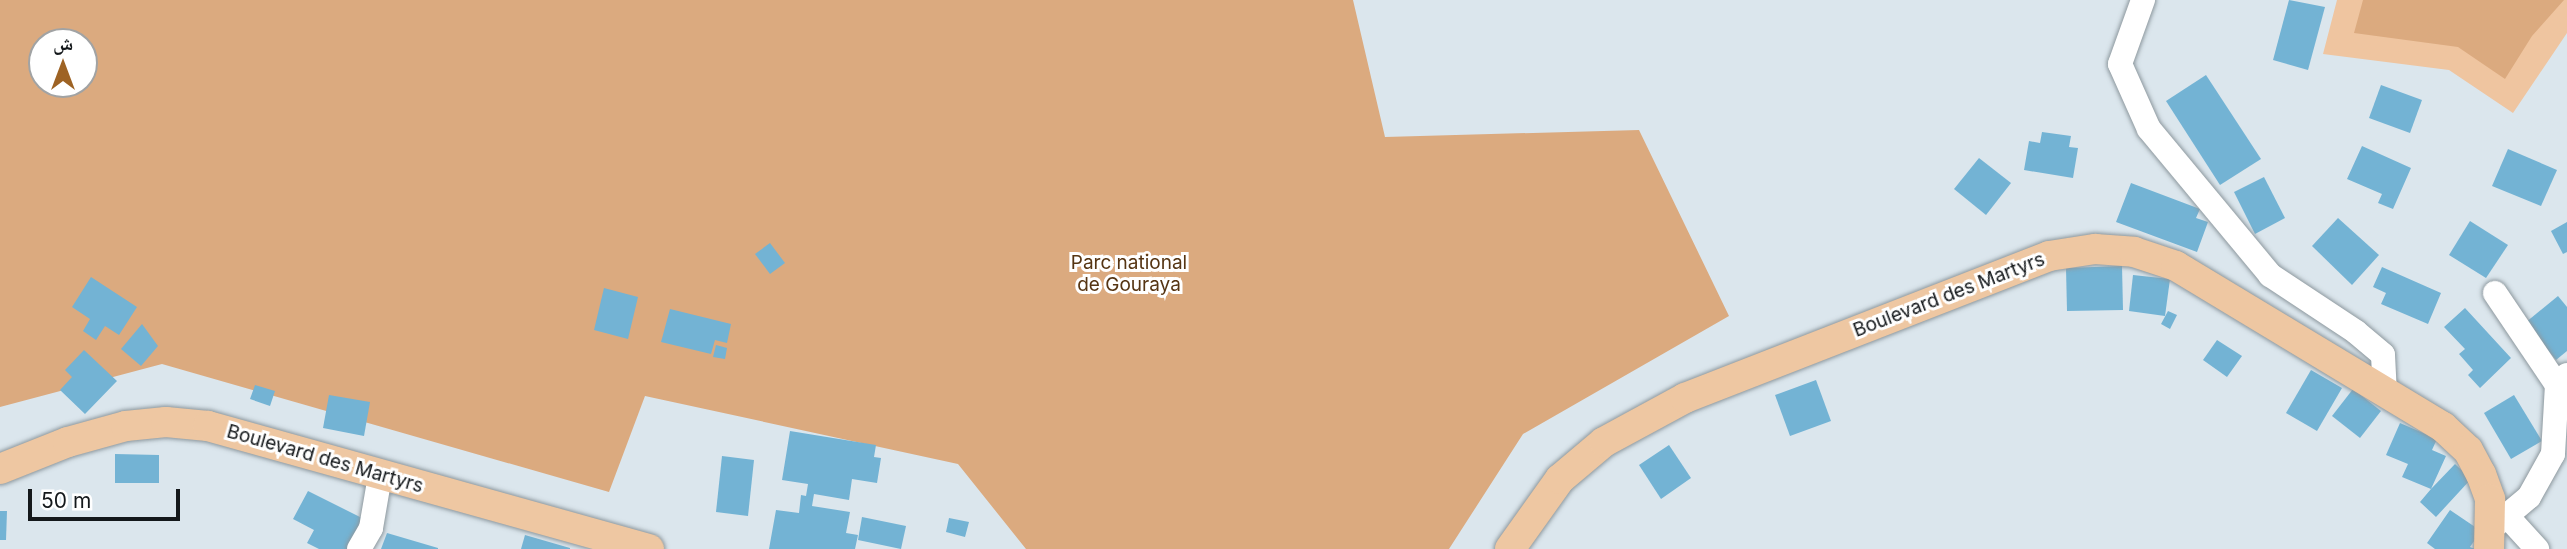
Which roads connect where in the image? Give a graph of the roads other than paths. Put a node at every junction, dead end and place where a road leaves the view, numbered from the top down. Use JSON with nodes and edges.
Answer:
{"nodes":[{"id":1,"x":2143,"y":0,"type":"edge"},
{"id":2,"x":2495,"y":293,"type":"dead end"},
{"id":3,"x":2562,"y":380,"type":"edge"},
{"id":4,"x":2385,"y":395,"type":"junction"},
{"id":5,"x":0,"y":469,"type":"edge"},
{"id":6,"x":380,"y":476,"type":"junction"},
{"id":7,"x":2496,"y":531,"type":"edge"},
{"id":8,"x":359,"y":549,"type":"edge"},
{"id":9,"x":649,"y":549,"type":"edge"},
{"id":10,"x":1510,"y":549,"type":"edge"},
{"id":11,"x":2537,"y":549,"type":"edge"}],
"edges":[{"from":1,"to":4,"type":"street"},
{"from":2,"to":3,"type":"street"},
{"from":3,"to":7,"type":"street"},
{"from":4,"to":7,"type":"main road","name":"Boulevard des Martyrs"},
{"from":4,"to":10,"type":"main road","name":"Boulevard des Martyrs"},
{"from":5,"to":6,"type":"main road","name":"Boulevard des Martyrs"},
{"from":6,"to":8,"type":"street"},
{"from":6,"to":9,"type":"main road","name":"Boulevard des Martyrs"},
{"from":7,"to":11,"type":"street"}]}
